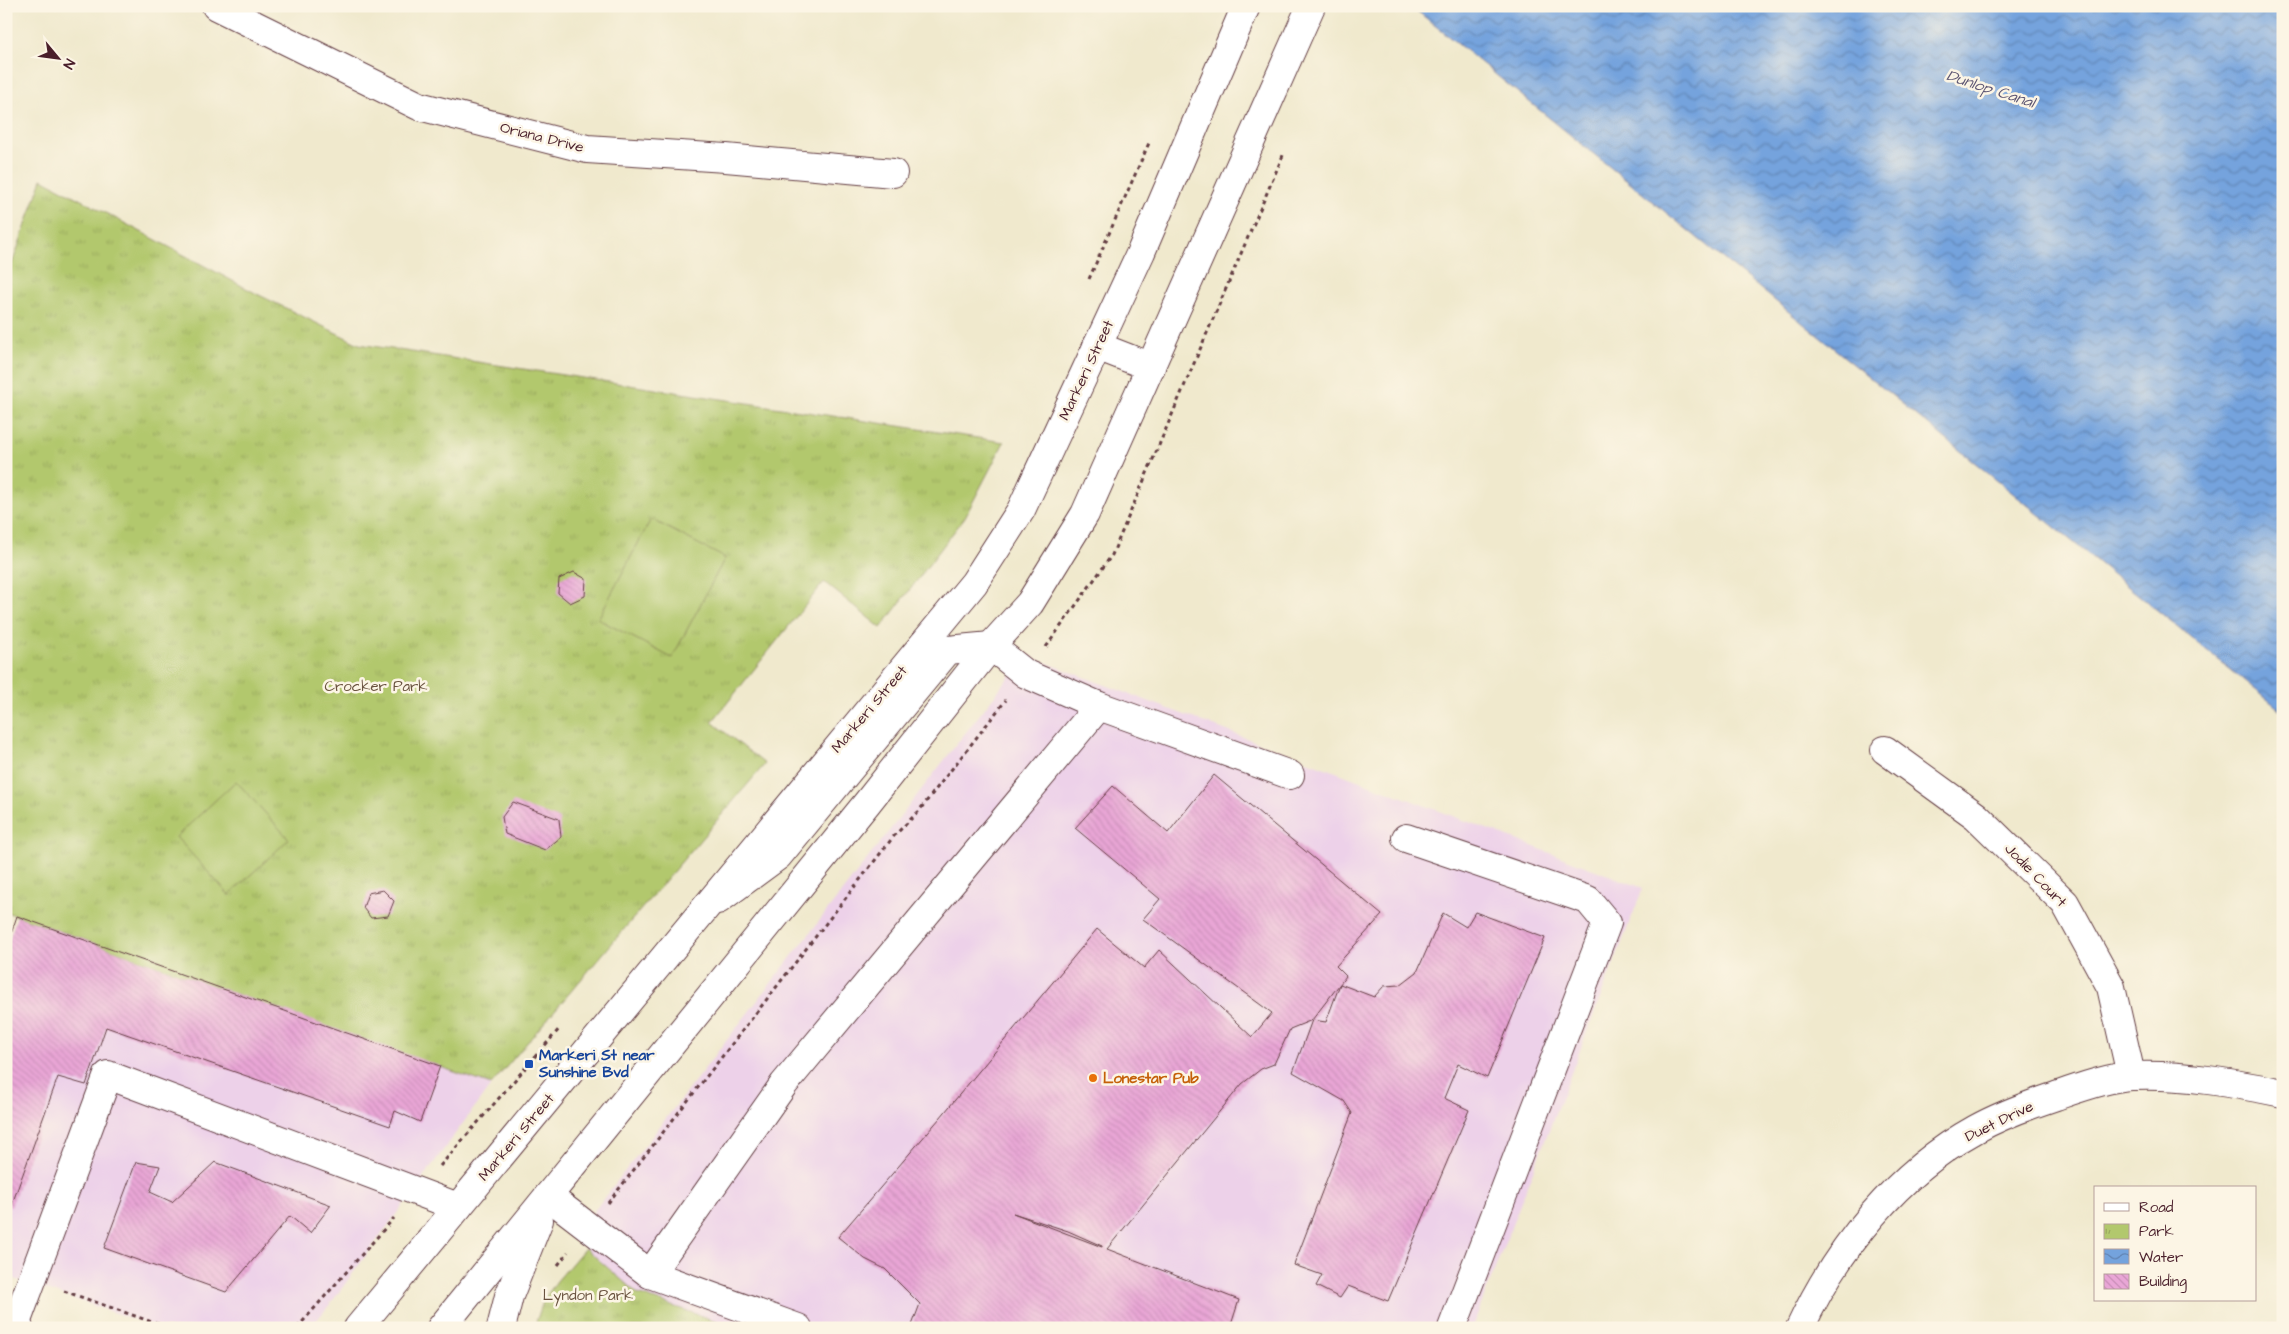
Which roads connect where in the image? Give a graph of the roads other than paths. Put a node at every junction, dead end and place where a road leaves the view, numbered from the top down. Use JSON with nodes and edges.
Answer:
{"nodes":[{"id":1,"x":216,"y":6,"type":"edge"},
{"id":2,"x":1312,"y":6,"type":"edge"},
{"id":3,"x":1245,"y":10,"type":"edge"},
{"id":4,"x":893,"y":173,"type":"dead end"},
{"id":5,"x":1097,"y":346,"type":"junction"},
{"id":6,"x":1151,"y":367,"type":"junction"},
{"id":7,"x":991,"y":646,"type":"junction"},
{"id":8,"x":1098,"y":706,"type":"junction"},
{"id":9,"x":1885,"y":750,"type":"dead end"},
{"id":10,"x":1290,"y":775,"type":"dead end"},
{"id":11,"x":1406,"y":838,"type":"dead end"},
{"id":12,"x":702,"y":912,"type":"junction"},
{"id":13,"x":2131,"y":1076,"type":"junction"},
{"id":14,"x":2283,"y":1093,"type":"edge"},
{"id":15,"x":548,"y":1196,"type":"junction"},
{"id":16,"x":458,"y":1207,"type":"junction"},
{"id":17,"x":650,"y":1274,"type":"junction"},
{"id":18,"x":14,"y":1326,"type":"edge"},
{"id":19,"x":358,"y":1328,"type":"edge"},
{"id":20,"x":441,"y":1328,"type":"edge"},
{"id":21,"x":500,"y":1328,"type":"edge"},
{"id":22,"x":798,"y":1328,"type":"edge"},
{"id":23,"x":1452,"y":1328,"type":"edge"},
{"id":24,"x":1800,"y":1328,"type":"edge"}],
"edges":[{"from":1,"to":4,"type":"main road","name":"Oriana Drive"},
{"from":2,"to":6,"type":"main road"},
{"from":3,"to":5,"type":"main road","name":"Markeri Street"},
{"from":5,"to":6,"type":"main road"},
{"from":5,"to":12,"type":"main road","name":"Markeri Street"},
{"from":6,"to":7,"type":"main road"},
{"from":7,"to":8,"type":"main road"},
{"from":7,"to":12,"type":"main road"},
{"from":7,"to":15,"type":"main road"},
{"from":8,"to":10,"type":"main road"},
{"from":8,"to":17,"type":"main road"},
{"from":9,"to":13,"type":"main road","name":"Jodie Court"},
{"from":11,"to":23,"type":"main road"},
{"from":12,"to":16,"type":"main road","name":"Markeri Street"},
{"from":13,"to":14,"type":"main road","name":"Duet Drive"},
{"from":13,"to":24,"type":"main road","name":"Duet Drive"},
{"from":15,"to":17,"type":"main road"},
{"from":15,"to":20,"type":"main road"},
{"from":15,"to":21,"type":"main road"},
{"from":16,"to":18,"type":"main road"},
{"from":16,"to":19,"type":"main road","name":"Markeri Street"},
{"from":17,"to":22,"type":"main road"}]}
